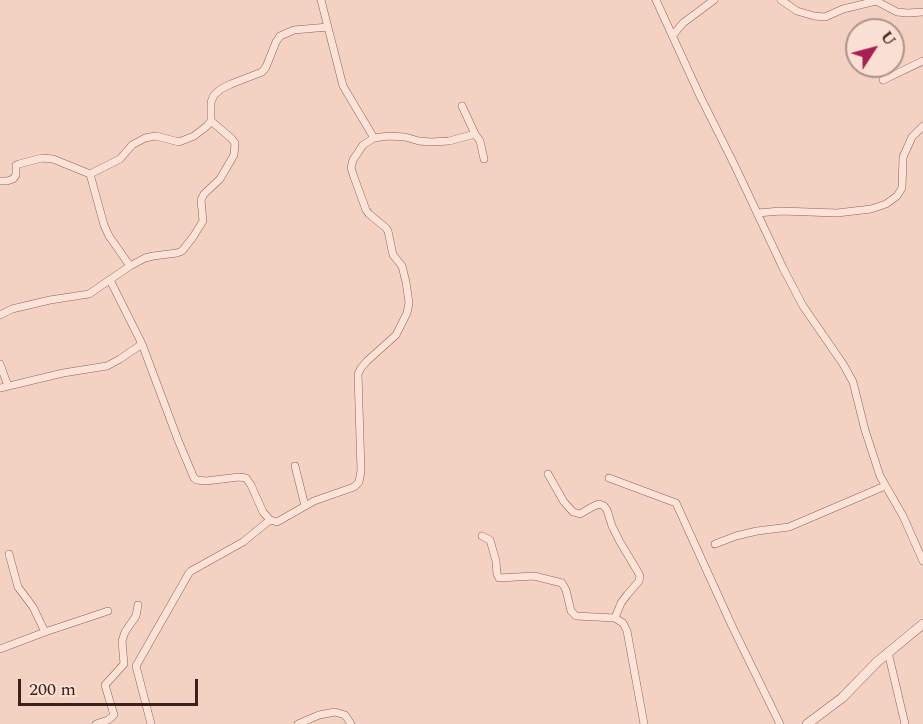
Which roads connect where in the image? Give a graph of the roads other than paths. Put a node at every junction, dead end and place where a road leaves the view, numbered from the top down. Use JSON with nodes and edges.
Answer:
{"nodes":[{"id":1,"x":321,"y":0,"type":"edge"},
{"id":2,"x":656,"y":0,"type":"edge"},
{"id":3,"x":714,"y":0,"type":"edge"},
{"id":4,"x":781,"y":0,"type":"edge"},
{"id":5,"x":847,"y":4,"type":"edge"},
{"id":6,"x":923,"y":12,"type":"edge"},
{"id":7,"x":327,"y":27,"type":"junction"},
{"id":8,"x":673,"y":35,"type":"junction"},
{"id":9,"x":923,"y":61,"type":"edge"},
{"id":10,"x":883,"y":80,"type":"dead end"},
{"id":11,"x":462,"y":106,"type":"dead end"},
{"id":12,"x":211,"y":121,"type":"junction"},
{"id":13,"x":923,"y":126,"type":"edge"},
{"id":14,"x":475,"y":134,"type":"junction"},
{"id":15,"x":374,"y":138,"type":"junction"},
{"id":16,"x":484,"y":159,"type":"dead end"},
{"id":17,"x":90,"y":174,"type":"junction"},
{"id":18,"x":0,"y":181,"type":"edge"},
{"id":19,"x":757,"y":213,"type":"junction"},
{"id":20,"x":130,"y":266,"type":"junction"},
{"id":21,"x":110,"y":279,"type":"junction"},
{"id":22,"x":0,"y":315,"type":"edge"},
{"id":23,"x":142,"y":344,"type":"junction"},
{"id":24,"x":0,"y":364,"type":"edge"},
{"id":25,"x":8,"y":386,"type":"junction"},
{"id":26,"x":0,"y":388,"type":"edge"},
{"id":27,"x":295,"y":466,"type":"dead end"},
{"id":28,"x":548,"y":474,"type":"dead end"},
{"id":29,"x":609,"y":478,"type":"dead end"},
{"id":30,"x":885,"y":486,"type":"junction"},
{"id":31,"x":305,"y":506,"type":"junction"},
{"id":32,"x":270,"y":520,"type":"junction"},
{"id":33,"x":482,"y":536,"type":"dead end"},
{"id":34,"x":715,"y":544,"type":"dead end"},
{"id":35,"x":9,"y":554,"type":"dead end"},
{"id":36,"x":923,"y":561,"type":"edge"},
{"id":37,"x":138,"y":605,"type":"dead end"},
{"id":38,"x":108,"y":611,"type":"dead end"},
{"id":39,"x":615,"y":618,"type":"junction"},
{"id":40,"x":923,"y":624,"type":"edge"},
{"id":41,"x":45,"y":632,"type":"junction"},
{"id":42,"x":0,"y":649,"type":"edge"},
{"id":43,"x":888,"y":652,"type":"junction"},
{"id":44,"x":96,"y":724,"type":"edge"},
{"id":45,"x":151,"y":724,"type":"edge"},
{"id":46,"x":298,"y":724,"type":"edge"},
{"id":47,"x":351,"y":724,"type":"edge"},
{"id":48,"x":644,"y":724,"type":"edge"},
{"id":49,"x":780,"y":724,"type":"edge"},
{"id":50,"x":807,"y":724,"type":"edge"},
{"id":51,"x":905,"y":724,"type":"edge"}],
"edges":[{"from":1,"to":7,"type":"street"},
{"from":2,"to":8,"type":"street"},
{"from":3,"to":8,"type":"street"},
{"from":4,"to":5,"type":"street"},
{"from":5,"to":6,"type":"street"},
{"from":7,"to":12,"type":"street"},
{"from":7,"to":15,"type":"street"},
{"from":8,"to":19,"type":"street"},
{"from":9,"to":10,"type":"street"},
{"from":11,"to":14,"type":"street"},
{"from":12,"to":17,"type":"street"},
{"from":12,"to":20,"type":"street"},
{"from":13,"to":19,"type":"street"},
{"from":14,"to":15,"type":"street"},
{"from":14,"to":16,"type":"street"},
{"from":15,"to":31,"type":"street"},
{"from":17,"to":18,"type":"street"},
{"from":17,"to":20,"type":"street"},
{"from":19,"to":30,"type":"street"},
{"from":20,"to":21,"type":"street"},
{"from":21,"to":22,"type":"street"},
{"from":21,"to":23,"type":"street"},
{"from":23,"to":25,"type":"street"},
{"from":23,"to":32,"type":"street"},
{"from":24,"to":25,"type":"street"},
{"from":25,"to":26,"type":"street"},
{"from":27,"to":31,"type":"street"},
{"from":28,"to":39,"type":"street"},
{"from":29,"to":49,"type":"street"},
{"from":30,"to":34,"type":"street"},
{"from":30,"to":36,"type":"street"},
{"from":31,"to":32,"type":"street"},
{"from":32,"to":45,"type":"street"},
{"from":33,"to":39,"type":"street"},
{"from":35,"to":41,"type":"street"},
{"from":37,"to":44,"type":"street"},
{"from":38,"to":41,"type":"street"},
{"from":39,"to":48,"type":"street"},
{"from":40,"to":43,"type":"street"},
{"from":41,"to":42,"type":"street"},
{"from":43,"to":50,"type":"street"},
{"from":43,"to":51,"type":"street"},
{"from":46,"to":47,"type":"street"}]}
